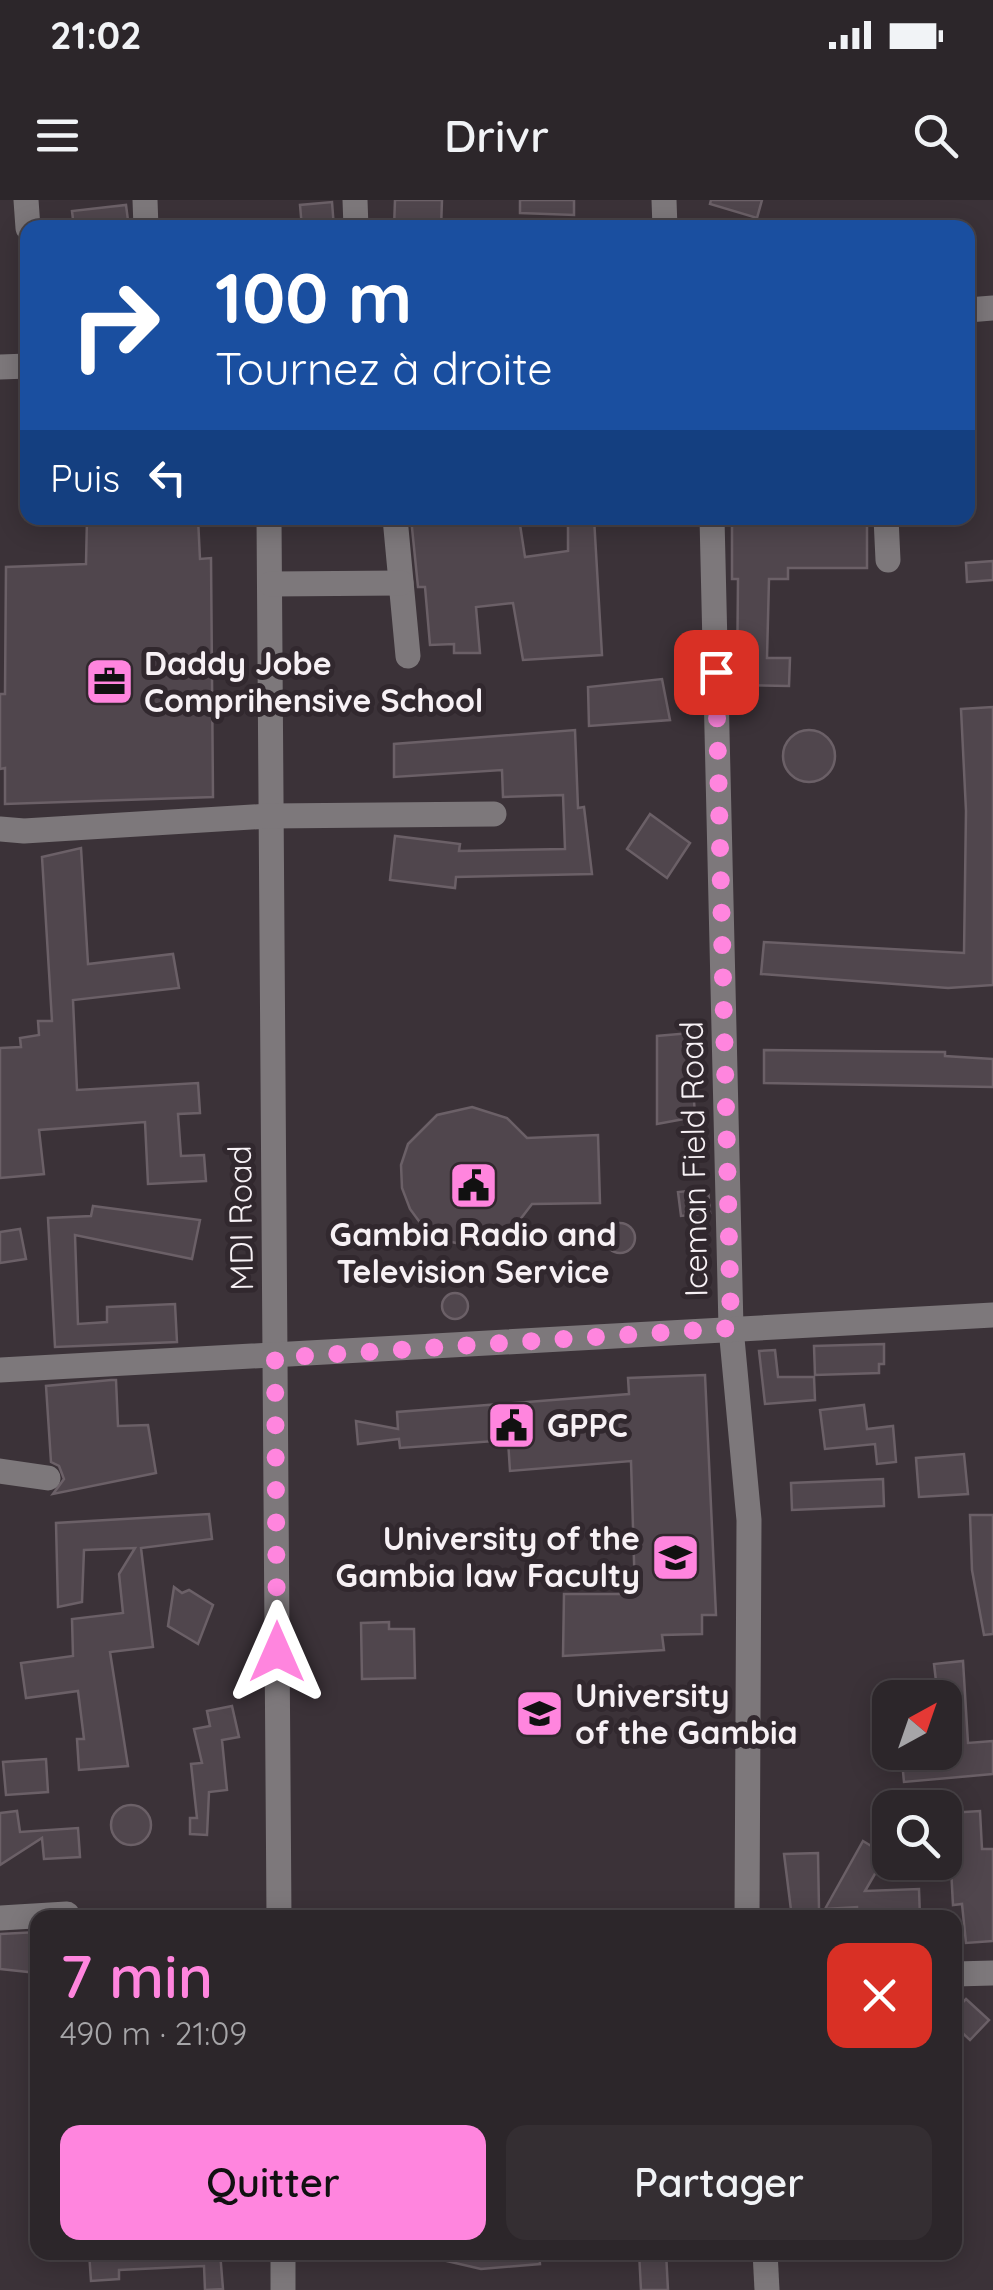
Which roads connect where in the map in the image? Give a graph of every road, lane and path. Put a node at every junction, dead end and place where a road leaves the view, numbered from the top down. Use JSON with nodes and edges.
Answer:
{"nodes":[{"id":1,"x":269,"y":525,"type":"edge"},
{"id":2,"x":396,"y":525,"type":"edge"},
{"id":3,"x":712,"y":525,"type":"edge"},
{"id":4,"x":886,"y":525,"type":"edge"},
{"id":5,"x":888,"y":560,"type":"dead end"},
{"id":6,"x":401,"y":583,"type":"junction"},
{"id":7,"x":271,"y":584,"type":"junction"},
{"id":8,"x":408,"y":656,"type":"dead end"},
{"id":9,"x":494,"y":814,"type":"dead end"},
{"id":10,"x":269,"y":816,"type":"junction"},
{"id":11,"x":0,"y":829,"type":"edge"},
{"id":12,"x":993,"y":1315,"type":"edge"},
{"id":13,"x":731,"y":1328,"type":"junction"},
{"id":14,"x":275,"y":1358,"type":"junction"},
{"id":15,"x":0,"y":1370,"type":"edge"},
{"id":16,"x":0,"y":1471,"type":"edge"},
{"id":17,"x":48,"y":1478,"type":"dead end"},
{"id":18,"x":279,"y":1910,"type":"edge"},
{"id":19,"x":746,"y":1910,"type":"edge"},
{"id":20,"x":30,"y":1916,"type":"edge"},
{"id":21,"x":0,"y":1918,"type":"edge"},
{"id":22,"x":993,"y":1973,"type":"edge"},
{"id":23,"x":962,"y":1974,"type":"edge"},
{"id":24,"x":283,"y":2260,"type":"edge"},
{"id":25,"x":765,"y":2260,"type":"edge"},
{"id":26,"x":283,"y":2290,"type":"edge"},
{"id":27,"x":767,"y":2290,"type":"edge"}],
"edges":[{"from":1,"to":7,"type":"street","name":"MDI Road"},
{"from":2,"to":6,"type":"street"},
{"from":3,"to":13,"type":"street","name":"Iceman Field Road"},
{"from":4,"to":5,"type":"street"},
{"from":6,"to":7,"type":"street"},
{"from":6,"to":8,"type":"street"},
{"from":7,"to":10,"type":"street","name":"MDI Road"},
{"from":9,"to":10,"type":"street"},
{"from":10,"to":11,"type":"street"},
{"from":10,"to":14,"type":"street","name":"MDI Road"},
{"from":12,"to":13,"type":"street"},
{"from":13,"to":14,"type":"street"},
{"from":13,"to":19,"type":"street","name":"Iceman Field Road"},
{"from":14,"to":15,"type":"street"},
{"from":14,"to":18,"type":"street","name":"MDI Road"},
{"from":16,"to":17,"type":"street"},
{"from":20,"to":21,"type":"street"},
{"from":22,"to":23,"type":"street"},
{"from":24,"to":26,"type":"street"},
{"from":25,"to":27,"type":"street"}]}
